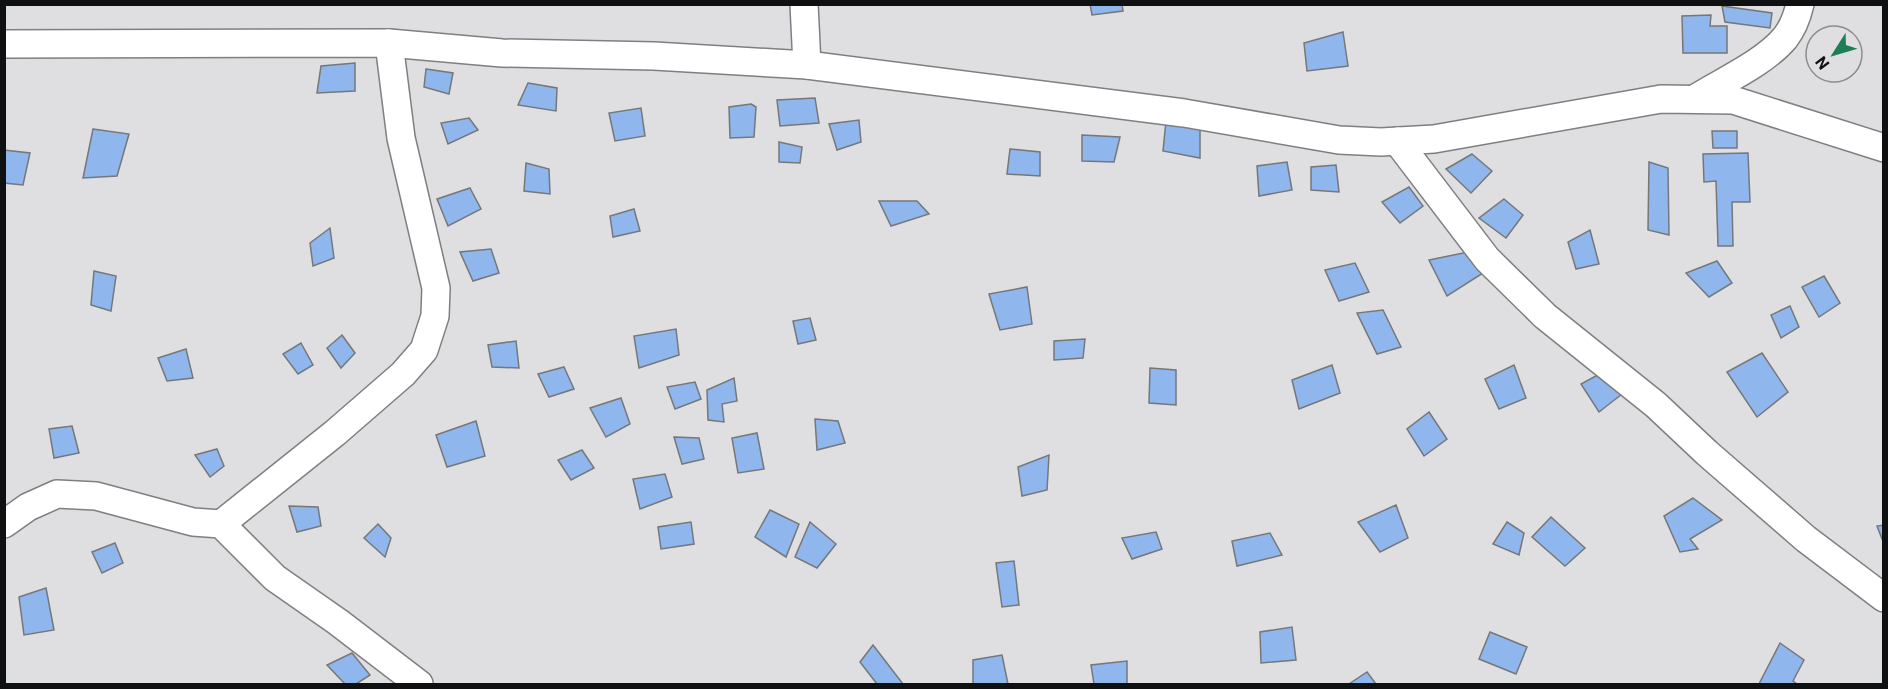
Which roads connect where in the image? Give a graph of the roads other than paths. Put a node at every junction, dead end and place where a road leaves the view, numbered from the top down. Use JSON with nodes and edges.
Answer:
{"nodes":[{"id":1,"x":804,"y":4,"type":"edge"},
{"id":2,"x":1800,"y":4,"type":"edge"},
{"id":3,"x":389,"y":43,"type":"junction"},
{"id":4,"x":4,"y":44,"type":"edge"},
{"id":5,"x":807,"y":65,"type":"junction"},
{"id":6,"x":1696,"y":98,"type":"junction"},
{"id":7,"x":1397,"y":141,"type":"junction"},
{"id":8,"x":1884,"y":148,"type":"edge"},
{"id":9,"x":221,"y":524,"type":"junction"},
{"id":10,"x":4,"y":525,"type":"edge"},
{"id":11,"x":1884,"y":598,"type":"edge"},
{"id":12,"x":419,"y":684,"type":"edge"}],
"edges":[{"from":1,"to":5,"type":"street"},
{"from":2,"to":6,"type":"street"},
{"from":3,"to":4,"type":"street"},
{"from":3,"to":5,"type":"street"},
{"from":3,"to":9,"type":"street"},
{"from":5,"to":7,"type":"street"},
{"from":6,"to":7,"type":"street"},
{"from":6,"to":8,"type":"street"},
{"from":7,"to":11,"type":"street"},
{"from":9,"to":10,"type":"street"},
{"from":9,"to":12,"type":"street"}]}
